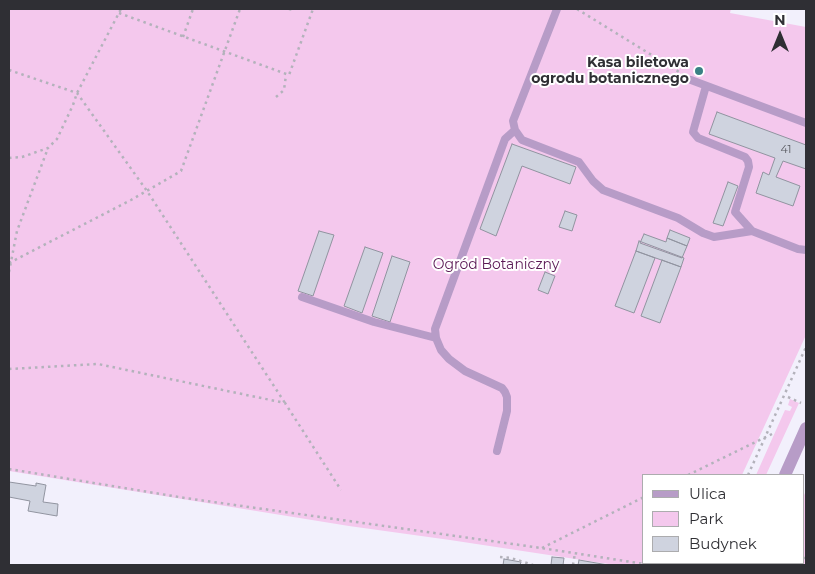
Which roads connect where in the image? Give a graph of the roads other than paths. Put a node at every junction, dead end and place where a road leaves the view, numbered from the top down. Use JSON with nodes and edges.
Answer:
{"nodes":[{"id":1,"x":557,"y":9,"type":"edge"},
{"id":2,"x":691,"y":80,"type":"road end"},
{"id":3,"x":706,"y":86,"type":"junction"},
{"id":4,"x":806,"y":123,"type":"edge"},
{"id":5,"x":515,"y":130,"type":"junction"},
{"id":6,"x":752,"y":231,"type":"junction"},
{"id":7,"x":806,"y":250,"type":"edge"},
{"id":8,"x":302,"y":297,"type":"dead end"},
{"id":9,"x":436,"y":338,"type":"junction"},
{"id":10,"x":806,"y":428,"type":"edge"},
{"id":11,"x":497,"y":451,"type":"dead end"},
{"id":12,"x":785,"y":474,"type":"edge"}],
"edges":[{"from":1,"to":5,"type":"lane"},
{"from":2,"to":3,"type":"lane"},
{"from":3,"to":4,"type":"lane"},
{"from":3,"to":6,"type":"lane"},
{"from":5,"to":6,"type":"lane"},
{"from":5,"to":9,"type":"lane"},
{"from":6,"to":7,"type":"lane"},
{"from":8,"to":9,"type":"lane"},
{"from":9,"to":11,"type":"lane"},
{"from":10,"to":12,"type":"street"}]}
